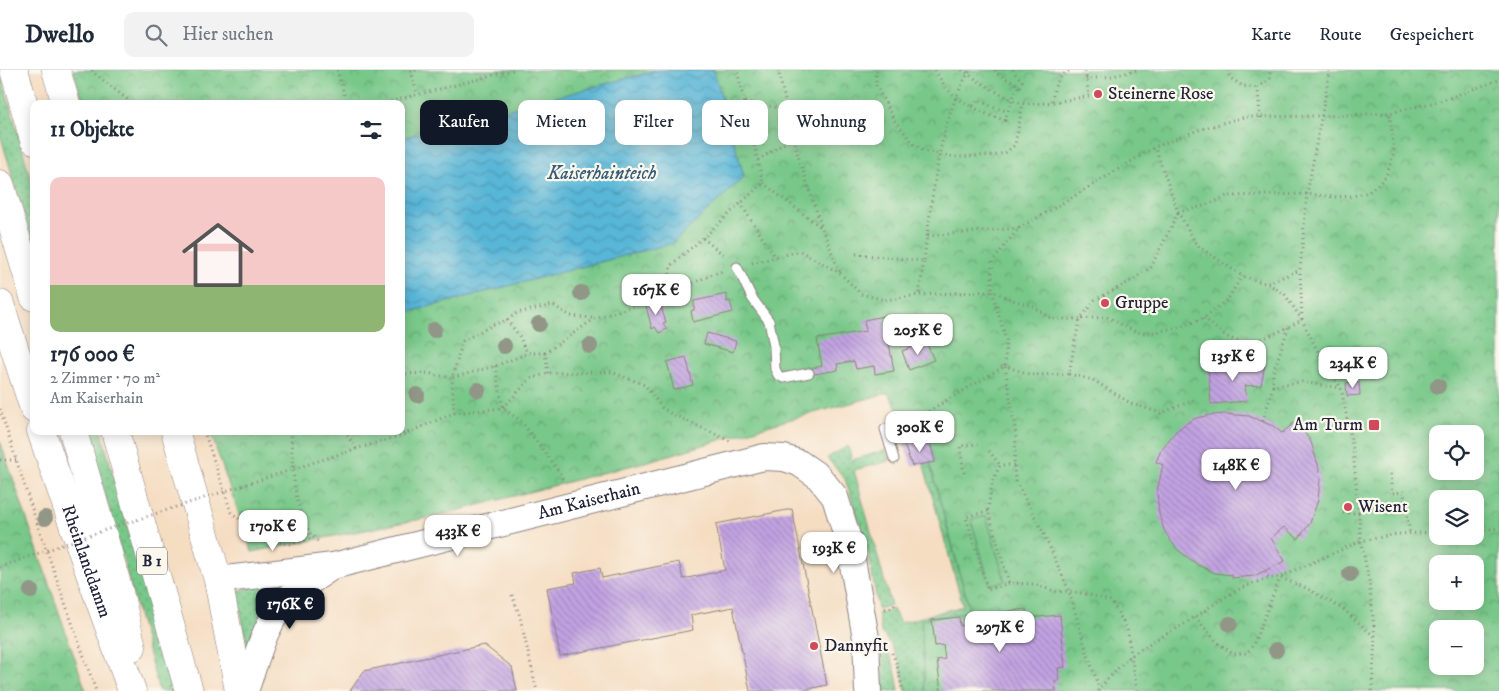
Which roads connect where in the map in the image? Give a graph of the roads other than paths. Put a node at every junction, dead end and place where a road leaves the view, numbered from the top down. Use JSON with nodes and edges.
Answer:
{"nodes":[{"id":1,"x":14,"y":70,"type":"edge"},
{"id":2,"x":56,"y":70,"type":"edge"},
{"id":3,"x":65,"y":100,"type":"edge"},
{"id":4,"x":30,"y":126,"type":"edge"},
{"id":5,"x":0,"y":184,"type":"edge"},
{"id":6,"x":737,"y":267,"type":"road end"},
{"id":7,"x":30,"y":285,"type":"edge"},
{"id":8,"x":0,"y":304,"type":"edge"},
{"id":9,"x":808,"y":373,"type":"dead end"},
{"id":10,"x":30,"y":397,"type":"edge"},
{"id":11,"x":885,"y":429,"type":"dead end"},
{"id":12,"x":42,"y":435,"type":"edge"},
{"id":13,"x":74,"y":435,"type":"edge"},
{"id":14,"x":117,"y":435,"type":"edge"},
{"id":15,"x":176,"y":435,"type":"edge"},
{"id":16,"x":894,"y":459,"type":"dead end"},
{"id":17,"x":333,"y":566,"type":"junction"},
{"id":18,"x":218,"y":580,"type":"junction"},
{"id":19,"x":132,"y":691,"type":"edge"},
{"id":20,"x":142,"y":691,"type":"edge"},
{"id":21,"x":189,"y":691,"type":"edge"},
{"id":22,"x":239,"y":691,"type":"edge"},
{"id":23,"x":244,"y":691,"type":"edge"},
{"id":24,"x":868,"y":691,"type":"edge"}],
"edges":[{"from":1,"to":4,"type":"main road"},
{"from":2,"to":3,"type":"main road"},
{"from":5,"to":7,"type":"main road"},
{"from":6,"to":9,"type":"lane"},
{"from":8,"to":10,"type":"main road"},
{"from":11,"to":16,"type":"lane"},
{"from":12,"to":19,"type":"main road","name":"Rheinlanddamm"},
{"from":13,"to":20,"type":"main road","name":"Rheinlanddamm","number":"B 1"},
{"from":14,"to":21,"type":"main road","number":"B 1"},
{"from":15,"to":18,"type":"main road"},
{"from":17,"to":18,"type":"street","name":"Am Kaiserhain"},
{"from":17,"to":23,"type":"street"},
{"from":17,"to":24,"type":"street","name":"Am Kaiserhain"},
{"from":18,"to":22,"type":"main road"}]}
